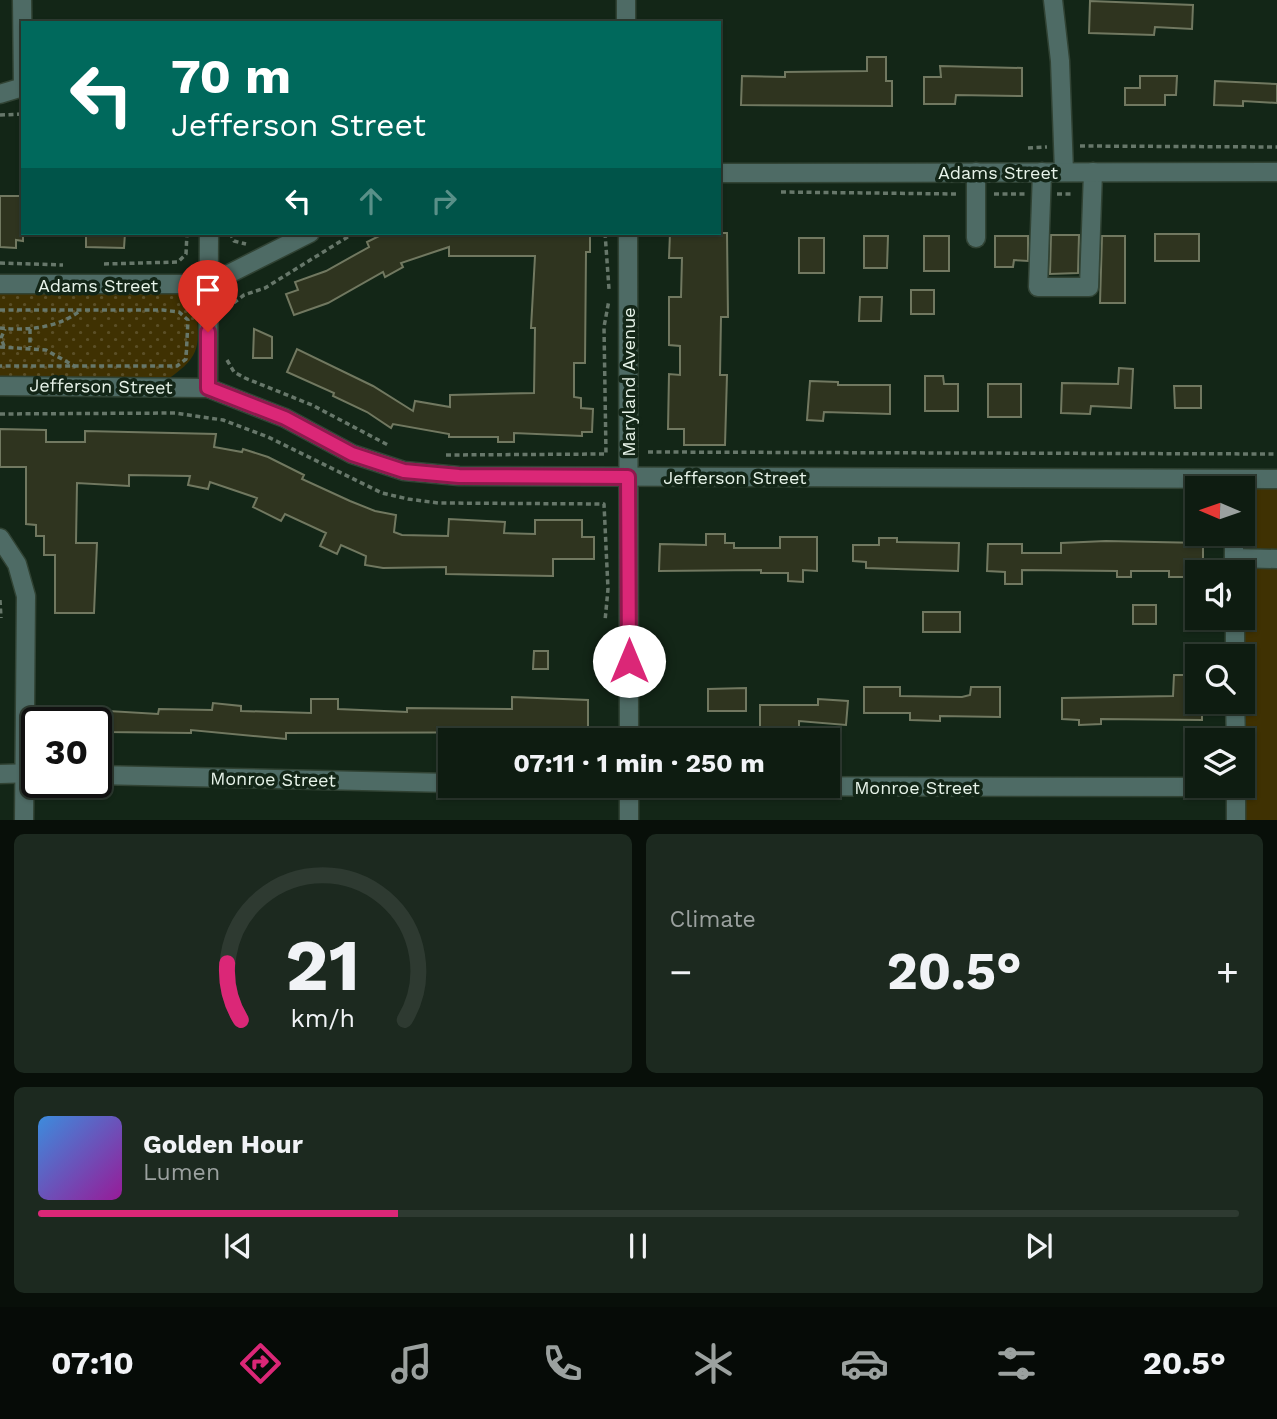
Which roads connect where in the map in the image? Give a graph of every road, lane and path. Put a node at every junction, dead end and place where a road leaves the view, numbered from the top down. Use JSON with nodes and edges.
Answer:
{"nodes":[{"id":1,"x":22,"y":0,"type":"edge"},
{"id":2,"x":626,"y":0,"type":"edge"},
{"id":3,"x":1053,"y":0,"type":"edge"},
{"id":4,"x":22,"y":21,"type":"edge"},
{"id":5,"x":626,"y":21,"type":"edge"},
{"id":6,"x":21,"y":88,"type":"edge"},
{"id":7,"x":0,"y":94,"type":"edge"},
{"id":8,"x":21,"y":114,"type":"edge"},
{"id":9,"x":0,"y":115,"type":"edge"},
{"id":10,"x":1063,"y":147,"type":"junction"},
{"id":11,"x":1277,"y":147,"type":"edge"},
{"id":12,"x":1028,"y":148,"type":"dead end"},
{"id":13,"x":976,"y":172,"type":"junction"},
{"id":14,"x":1042,"y":172,"type":"junction"},
{"id":15,"x":1064,"y":172,"type":"junction"},
{"id":16,"x":1093,"y":172,"type":"junction"},
{"id":17,"x":1277,"y":172,"type":"edge"},
{"id":18,"x":721,"y":173,"type":"edge"},
{"id":19,"x":776,"y":191,"type":"dead end"},
{"id":20,"x":1092,"y":193,"type":"junction"},
{"id":21,"x":976,"y":194,"type":"junction"},
{"id":22,"x":1041,"y":194,"type":"junction"},
{"id":23,"x":187,"y":235,"type":"edge"},
{"id":24,"x":209,"y":235,"type":"edge"},
{"id":25,"x":231,"y":235,"type":"edge"},
{"id":26,"x":306,"y":235,"type":"edge"},
{"id":27,"x":351,"y":235,"type":"edge"},
{"id":28,"x":606,"y":235,"type":"edge"},
{"id":29,"x":628,"y":235,"type":"edge"},
{"id":30,"x":976,"y":238,"type":"dead end"},
{"id":31,"x":250,"y":244,"type":"dead end"},
{"id":32,"x":0,"y":263,"type":"edge"},
{"id":33,"x":93,"y":265,"type":"dead end"},
{"id":34,"x":72,"y":269,"type":"dead end"},
{"id":35,"x":0,"y":284,"type":"edge"},
{"id":36,"x":209,"y":284,"type":"junction"},
{"id":37,"x":0,"y":310,"type":"edge"},
{"id":38,"x":81,"y":310,"type":"junction"},
{"id":39,"x":226,"y":310,"type":"dead end"},
{"id":40,"x":2,"y":329,"type":"edge"},
{"id":41,"x":30,"y":329,"type":"junction"},
{"id":42,"x":2,"y":346,"type":"edge"},
{"id":43,"x":30,"y":347,"type":"junction"},
{"id":44,"x":227,"y":350,"type":"dead end"},
{"id":45,"x":0,"y":366,"type":"edge"},
{"id":46,"x":76,"y":367,"type":"junction"},
{"id":47,"x":0,"y":386,"type":"edge"},
{"id":48,"x":208,"y":388,"type":"junction"},
{"id":49,"x":0,"y":414,"type":"edge"},
{"id":50,"x":398,"y":450,"type":"dead end"},
{"id":51,"x":648,"y":454,"type":"dead end"},
{"id":52,"x":1277,"y":454,"type":"edge"},
{"id":53,"x":440,"y":455,"type":"dead end"},
{"id":54,"x":628,"y":477,"type":"junction"},
{"id":55,"x":1277,"y":479,"type":"edge"},
{"id":56,"x":1255,"y":482,"type":"edge"},
{"id":57,"x":1185,"y":483,"type":"edge"},
{"id":58,"x":0,"y":538,"type":"edge"},
{"id":59,"x":1277,"y":559,"type":"edge"},
{"id":60,"x":1255,"y":562,"type":"edge"},
{"id":61,"x":0,"y":600,"type":"edge"},
{"id":62,"x":1,"y":618,"type":"edge"},
{"id":63,"x":605,"y":621,"type":"dead end"},
{"id":64,"x":29,"y":707,"type":"edge"},
{"id":65,"x":629,"y":728,"type":"edge"},
{"id":66,"x":21,"y":773,"type":"edge"},
{"id":67,"x":0,"y":774,"type":"edge"},
{"id":68,"x":112,"y":775,"type":"edge"},
{"id":69,"x":438,"y":783,"type":"edge"},
{"id":70,"x":1185,"y":786,"type":"edge"},
{"id":71,"x":840,"y":787,"type":"edge"},
{"id":72,"x":27,"y":798,"type":"edge"},
{"id":73,"x":629,"y":798,"type":"edge"},
{"id":74,"x":1236,"y":798,"type":"edge"},
{"id":75,"x":24,"y":820,"type":"edge"},
{"id":76,"x":629,"y":820,"type":"edge"},
{"id":77,"x":1236,"y":820,"type":"edge"}],
"edges":[{"from":1,"to":4,"type":"street"},
{"from":2,"to":5,"type":"street"},
{"from":3,"to":10,"type":"street"},
{"from":6,"to":7,"type":"street"},
{"from":8,"to":9,"type":"path"},
{"from":10,"to":11,"type":"path"},
{"from":10,"to":12,"type":"path"},
{"from":10,"to":15,"type":"street"},
{"from":13,"to":14,"type":"street","name":"Adams Street"},
{"from":13,"to":18,"type":"street","name":"Adams Street"},
{"from":13,"to":21,"type":"street"},
{"from":14,"to":15,"type":"street","name":"Adams Street"},
{"from":14,"to":22,"type":"street"},
{"from":15,"to":16,"type":"street","name":"Adams Street"},
{"from":16,"to":17,"type":"street","name":"Adams Street"},
{"from":16,"to":20,"type":"street"},
{"from":19,"to":21,"type":"path"},
{"from":20,"to":22,"type":"path"},
{"from":20,"to":22,"type":"street"},
{"from":21,"to":22,"type":"path"},
{"from":21,"to":30,"type":"street"},
{"from":23,"to":33,"type":"path"},
{"from":24,"to":36,"type":"street"},
{"from":25,"to":31,"type":"path"},
{"from":26,"to":36,"type":"street","name":"Adams Street"},
{"from":27,"to":39,"type":"path"},
{"from":28,"to":53,"type":"path"},
{"from":29,"to":54,"type":"street","name":"Maryland Avenue"},
{"from":32,"to":34,"type":"path"},
{"from":35,"to":36,"type":"street","name":"Adams Street"},
{"from":36,"to":48,"type":"street"},
{"from":37,"to":38,"type":"path"},
{"from":38,"to":41,"type":"path"},
{"from":38,"to":46,"type":"path"},
{"from":40,"to":41,"type":"path"},
{"from":40,"to":42,"type":"path"},
{"from":41,"to":43,"type":"path"},
{"from":42,"to":43,"type":"path"},
{"from":43,"to":46,"type":"path"},
{"from":44,"to":50,"type":"path"},
{"from":45,"to":46,"type":"path"},
{"from":47,"to":48,"type":"street","name":"Jefferson Street"},
{"from":48,"to":54,"type":"street","name":"Jefferson Street"},
{"from":49,"to":63,"type":"path"},
{"from":51,"to":52,"type":"path"},
{"from":54,"to":57,"type":"street","name":"Jefferson Street"},
{"from":54,"to":65,"type":"street","name":"Maryland Avenue"},
{"from":55,"to":56,"type":"street","name":"Jefferson Street"},
{"from":58,"to":64,"type":"street"},
{"from":59,"to":60,"type":"street"},
{"from":61,"to":62,"type":"path"},
{"from":66,"to":67,"type":"street"},
{"from":68,"to":69,"type":"street","name":"Monroe Street"},
{"from":70,"to":71,"type":"street","name":"Monroe Street"},
{"from":72,"to":75,"type":"street"},
{"from":73,"to":76,"type":"street"},
{"from":74,"to":77,"type":"street"}]}
